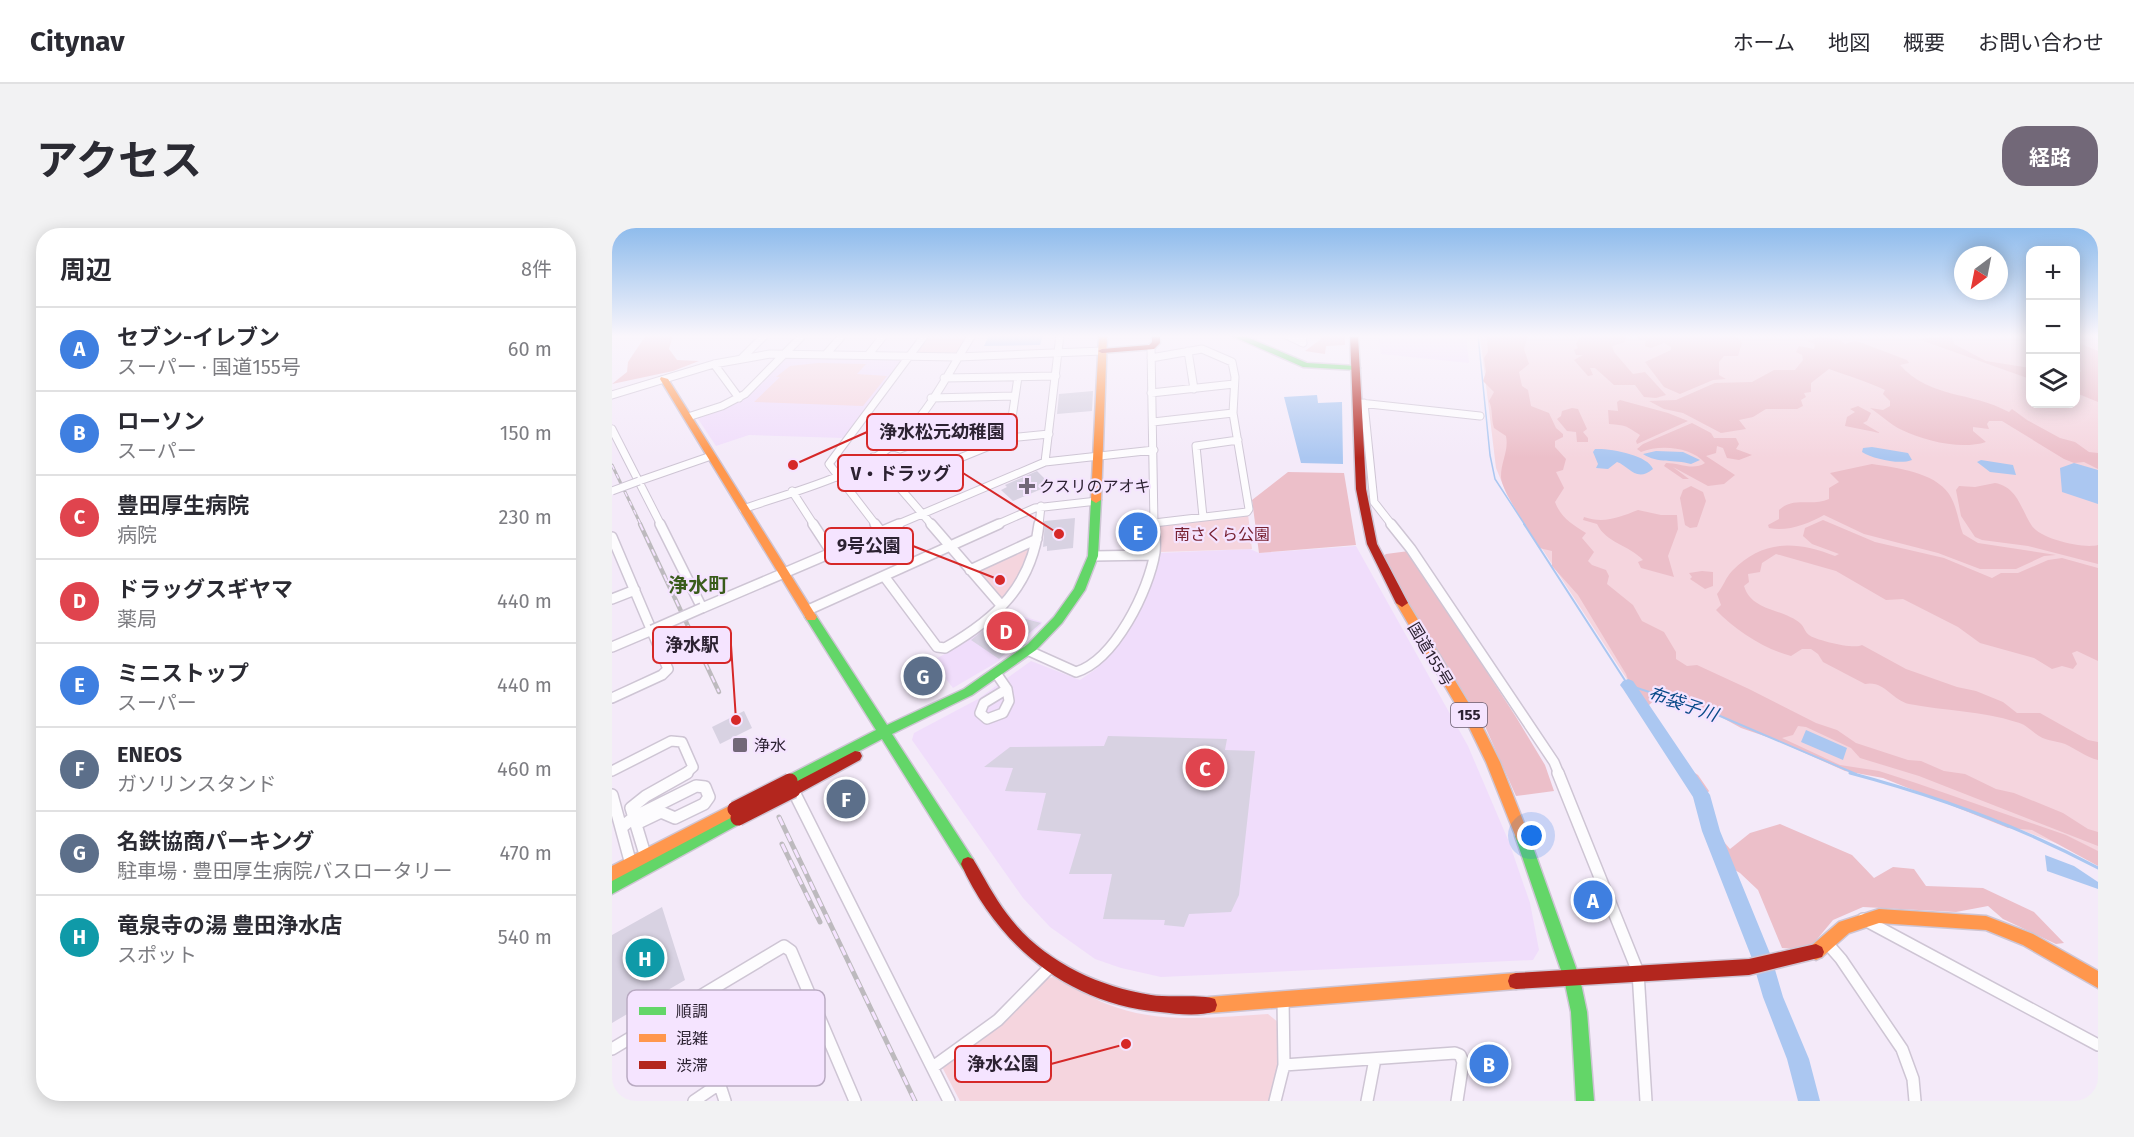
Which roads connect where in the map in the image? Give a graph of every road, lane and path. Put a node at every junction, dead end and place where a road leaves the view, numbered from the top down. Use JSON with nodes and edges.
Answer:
{"nodes":[{"id":1,"x":675,"y":376,"type":"edge"},
{"id":2,"x":723,"y":376,"type":"edge"},
{"id":3,"x":765,"y":376,"type":"edge"},
{"id":4,"x":895,"y":376,"type":"edge"},
{"id":5,"x":1056,"y":376,"type":"joint"},
{"id":6,"x":1101,"y":376,"type":"edge"},
{"id":7,"x":1152,"y":376,"type":"edge"},
{"id":8,"x":1192,"y":376,"type":"edge"},
{"id":9,"x":1235,"y":376,"type":"edge"},
{"id":10,"x":1357,"y":376,"type":"edge"},
{"id":11,"x":1018,"y":377,"type":"junction"},
{"id":12,"x":944,"y":378,"type":"joint"},
{"id":13,"x":664,"y":379,"type":"junction"},
{"id":14,"x":1234,"y":384,"type":"junction"},
{"id":15,"x":1194,"y":389,"type":"junction"},
{"id":16,"x":1151,"y":393,"type":"junction"},
{"id":17,"x":612,"y":395,"type":"edge"},
{"id":18,"x":1015,"y":396,"type":"junction"},
{"id":19,"x":739,"y":398,"type":"junction"},
{"id":20,"x":931,"y":398,"type":"junction"},
{"id":21,"x":1361,"y":403,"type":"junction"},
{"id":22,"x":1233,"y":413,"type":"junction"},
{"id":23,"x":1480,"y":416,"type":"dead end"},
{"id":24,"x":688,"y":417,"type":"junction"},
{"id":25,"x":1012,"y":417,"type":"junction"},
{"id":26,"x":916,"y":418,"type":"junction"},
{"id":27,"x":969,"y":418,"type":"junction"},
{"id":28,"x":1153,"y":422,"type":"junction"},
{"id":29,"x":612,"y":429,"type":"edge"},
{"id":30,"x":1049,"y":434,"type":"junction"},
{"id":31,"x":1009,"y":438,"type":"junction"},
{"id":32,"x":1238,"y":440,"type":"junction"},
{"id":33,"x":891,"y":446,"type":"junction"},
{"id":34,"x":1154,"y":450,"type":"junction"},
{"id":35,"x":711,"y":456,"type":"junction"},
{"id":36,"x":1098,"y":456,"type":"junction"},
{"id":37,"x":873,"y":457,"type":"junction"},
{"id":38,"x":1046,"y":462,"type":"junction"},
{"id":39,"x":837,"y":474,"type":"junction"},
{"id":40,"x":639,"y":481,"type":"junction"},
{"id":41,"x":896,"y":484,"type":"junction"},
{"id":42,"x":612,"y":491,"type":"edge"},
{"id":43,"x":792,"y":491,"type":"junction"},
{"id":44,"x":1097,"y":501,"type":"junction"},
{"id":45,"x":1041,"y":506,"type":"junction"},
{"id":46,"x":743,"y":509,"type":"junction"},
{"id":47,"x":922,"y":514,"type":"junction"},
{"id":48,"x":1203,"y":517,"type":"junction"},
{"id":49,"x":1154,"y":523,"type":"junction"},
{"id":50,"x":881,"y":532,"type":"junction"},
{"id":51,"x":612,"y":537,"type":"edge"},
{"id":52,"x":1037,"y":539,"type":"junction"},
{"id":53,"x":950,"y":546,"type":"junction"},
{"id":54,"x":832,"y":553,"type":"junction"},
{"id":55,"x":1154,"y":555,"type":"junction"},
{"id":56,"x":1093,"y":556,"type":"junction"},
{"id":57,"x":970,"y":570,"type":"junction"},
{"id":58,"x":784,"y":573,"type":"junction"},
{"id":59,"x":884,"y":576,"type":"junction"},
{"id":60,"x":635,"y":590,"type":"junction"},
{"id":61,"x":612,"y":599,"type":"edge"},
{"id":62,"x":1000,"y":605,"type":"junction"},
{"id":63,"x":702,"y":608,"type":"junction"},
{"id":64,"x":808,"y":610,"type":"junction"},
{"id":65,"x":652,"y":630,"type":"junction"},
{"id":66,"x":612,"y":647,"type":"edge"},
{"id":67,"x":1027,"y":650,"type":"junction"},
{"id":68,"x":996,"y":673,"type":"junction"},
{"id":69,"x":1007,"y":689,"type":"dead end"},
{"id":70,"x":612,"y":698,"type":"edge"},
{"id":71,"x":885,"y":734,"type":"junction"},
{"id":72,"x":612,"y":771,"type":"edge"},
{"id":73,"x":791,"y":785,"type":"junction"},
{"id":74,"x":612,"y":795,"type":"edge"},
{"id":75,"x":635,"y":820,"type":"junction"},
{"id":76,"x":621,"y":828,"type":"junction"},
{"id":77,"x":647,"y":862,"type":"junction"},
{"id":78,"x":633,"y":870,"type":"junction"},
{"id":79,"x":612,"y":874,"type":"edge"},
{"id":80,"x":612,"y":887,"type":"edge"},
{"id":81,"x":1863,"y":919,"type":"junction"},
{"id":82,"x":1827,"y":944,"type":"junction"},
{"id":83,"x":1052,"y":965,"type":"junction"},
{"id":84,"x":1638,"y":972,"type":"junction"},
{"id":85,"x":1572,"y":979,"type":"junction"},
{"id":86,"x":2098,"y":980,"type":"edge"},
{"id":87,"x":708,"y":990,"type":"edge"},
{"id":88,"x":806,"y":990,"type":"edge"},
{"id":89,"x":1283,"y":999,"type":"junction"},
{"id":90,"x":825,"y":1034,"type":"edge"},
{"id":91,"x":627,"y":1040,"type":"edge"},
{"id":92,"x":2098,"y":1045,"type":"edge"},
{"id":93,"x":612,"y":1049,"type":"edge"},
{"id":94,"x":1375,"y":1059,"type":"junction"},
{"id":95,"x":1284,"y":1065,"type":"junction"},
{"id":96,"x":933,"y":1067,"type":"junction"},
{"id":97,"x":716,"y":1086,"type":"edge"},
{"id":98,"x":720,"y":1086,"type":"edge"},
{"id":99,"x":694,"y":1101,"type":"edge"},
{"id":100,"x":725,"y":1101,"type":"edge"},
{"id":101,"x":855,"y":1101,"type":"edge"},
{"id":102,"x":949,"y":1101,"type":"edge"},
{"id":103,"x":1275,"y":1101,"type":"edge"},
{"id":104,"x":1366,"y":1101,"type":"edge"},
{"id":105,"x":1457,"y":1101,"type":"edge"},
{"id":106,"x":1586,"y":1101,"type":"edge"},
{"id":107,"x":1646,"y":1101,"type":"edge"},
{"id":108,"x":1915,"y":1101,"type":"edge"}],
"edges":[{"from":1,"to":13,"type":"street"},
{"from":2,"to":19,"type":"street"},
{"from":3,"to":19,"type":"street"},
{"from":4,"to":39,"type":"street"},
{"from":5,"to":11,"type":"street"},
{"from":5,"to":30,"type":"street"},
{"from":6,"to":36,"type":"main road"},
{"from":7,"to":16,"type":"street"},
{"from":8,"to":15,"type":"street"},
{"from":9,"to":14,"type":"street"},
{"from":10,"to":21,"type":"main road","name":"国道155号","number":"155"},
{"from":11,"to":12,"type":"street"},
{"from":11,"to":18,"type":"street"},
{"from":12,"to":20,"type":"street"},
{"from":13,"to":17,"type":"street"},
{"from":13,"to":24,"type":"main road"},
{"from":14,"to":15,"type":"street"},
{"from":14,"to":22,"type":"street"},
{"from":15,"to":16,"type":"street"},
{"from":16,"to":28,"type":"street"},
{"from":18,"to":20,"type":"street"},
{"from":18,"to":25,"type":"street"},
{"from":19,"to":24,"type":"street"},
{"from":20,"to":26,"type":"street"},
{"from":21,"to":23,"type":"street"},
{"from":21,"to":84,"type":"street"},
{"from":21,"to":85,"type":"main road","name":"国道155号","number":"155"},
{"from":22,"to":28,"type":"street"},
{"from":22,"to":32,"type":"street"},
{"from":24,"to":35,"type":"main road"},
{"from":25,"to":27,"type":"street"},
{"from":25,"to":31,"type":"street"},
{"from":26,"to":27,"type":"street"},
{"from":26,"to":33,"type":"street"},
{"from":27,"to":33,"type":"street"},
{"from":28,"to":34,"type":"street"},
{"from":29,"to":40,"type":"street"},
{"from":30,"to":31,"type":"street"},
{"from":30,"to":38,"type":"street"},
{"from":31,"to":41,"type":"street"},
{"from":32,"to":48,"type":"street"},
{"from":32,"to":48,"type":"street"},
{"from":33,"to":37,"type":"street"},
{"from":34,"to":36,"type":"street"},
{"from":34,"to":49,"type":"street"},
{"from":35,"to":40,"type":"street"},
{"from":35,"to":46,"type":"main road"},
{"from":36,"to":38,"type":"street"},
{"from":36,"to":44,"type":"main road"},
{"from":37,"to":39,"type":"street"},
{"from":37,"to":41,"type":"street"},
{"from":38,"to":47,"type":"street"},
{"from":39,"to":43,"type":"street"},
{"from":39,"to":50,"type":"street"},
{"from":40,"to":42,"type":"street","bridge":true},
{"from":40,"to":63,"type":"street"},
{"from":41,"to":47,"type":"street"},
{"from":43,"to":46,"type":"street"},
{"from":43,"to":54,"type":"street"},
{"from":44,"to":45,"type":"street"},
{"from":44,"to":56,"type":"main road"},
{"from":45,"to":52,"type":"street"},
{"from":45,"to":53,"type":"street"},
{"from":46,"to":58,"type":"main road"},
{"from":47,"to":50,"type":"street"},
{"from":47,"to":53,"type":"street"},
{"from":48,"to":49,"type":"street"},
{"from":49,"to":55,"type":"street"},
{"from":50,"to":54,"type":"street"},
{"from":51,"to":60,"type":"street"},
{"from":52,"to":57,"type":"street"},
{"from":52,"to":62,"type":"street"},
{"from":53,"to":57,"type":"street"},
{"from":53,"to":59,"type":"street"},
{"from":54,"to":58,"type":"street"},
{"from":55,"to":56,"type":"street"},
{"from":55,"to":67,"type":"street"},
{"from":56,"to":67,"type":"main road"},
{"from":57,"to":62,"type":"street"},
{"from":58,"to":63,"type":"street"},
{"from":58,"to":64,"type":"main road"},
{"from":59,"to":62,"type":"street"},
{"from":59,"to":64,"type":"street"},
{"from":60,"to":61,"type":"street"},
{"from":60,"to":65,"type":"street"},
{"from":63,"to":65,"type":"street","bridge":true},
{"from":64,"to":71,"type":"main road"},
{"from":65,"to":66,"type":"street"},
{"from":65,"to":70,"type":"street"},
{"from":67,"to":68,"type":"main road"},
{"from":68,"to":69,"type":"street"},
{"from":68,"to":71,"type":"main road"},
{"from":71,"to":73,"type":"main road"},
{"from":71,"to":83,"type":"main road"},
{"from":72,"to":75,"type":"street"},
{"from":73,"to":77,"type":"main road","bridge":true},
{"from":73,"to":96,"type":"street"},
{"from":74,"to":76,"type":"street"},
{"from":75,"to":75,"type":"street"},
{"from":75,"to":76,"type":"street"},
{"from":75,"to":77,"type":"street"},
{"from":76,"to":78,"type":"street"},
{"from":77,"to":78,"type":"main road"},
{"from":78,"to":79,"type":"main road"},
{"from":78,"to":80,"type":"main road"},
{"from":81,"to":82,"type":"main road"},
{"from":81,"to":86,"type":"main road"},
{"from":81,"to":92,"type":"street"},
{"from":82,"to":84,"type":"main road"},
{"from":82,"to":108,"type":"street"},
{"from":83,"to":89,"type":"main road"},
{"from":83,"to":96,"type":"street"},
{"from":84,"to":85,"type":"main road"},
{"from":84,"to":107,"type":"street"},
{"from":85,"to":89,"type":"main road"},
{"from":85,"to":106,"type":"main road","name":"国道155号","number":"155"},
{"from":87,"to":88,"type":"street"},
{"from":89,"to":95,"type":"street"},
{"from":90,"to":101,"type":"street"},
{"from":91,"to":93,"type":"street"},
{"from":94,"to":95,"type":"street"},
{"from":94,"to":104,"type":"street"},
{"from":94,"to":105,"type":"street"},
{"from":95,"to":103,"type":"street"},
{"from":96,"to":102,"type":"street"},
{"from":97,"to":99,"type":"street"},
{"from":98,"to":100,"type":"street"}]}
